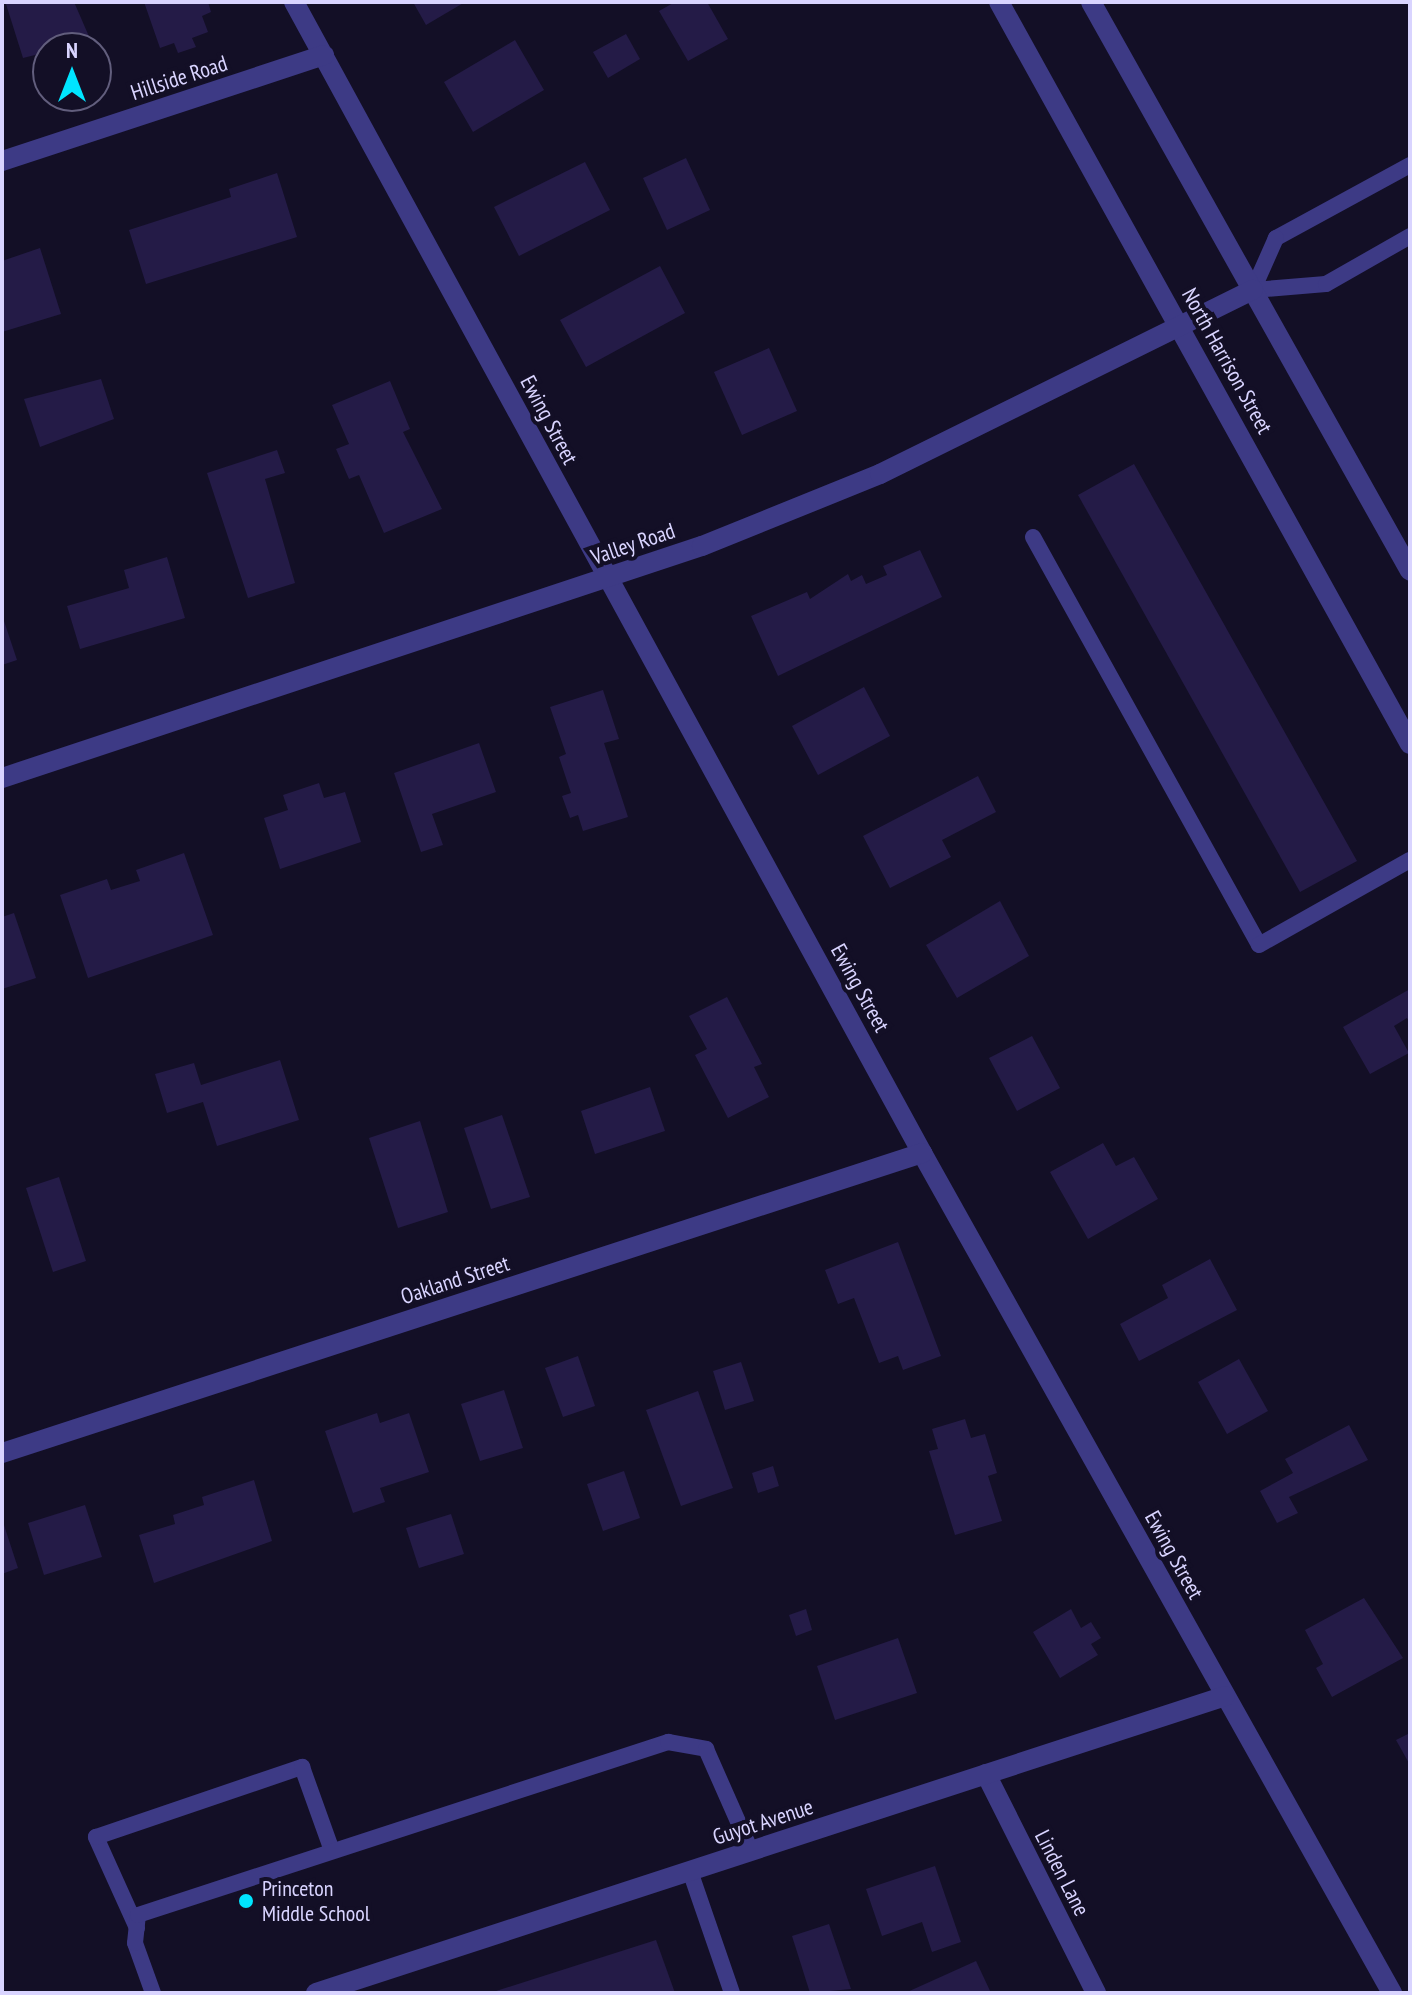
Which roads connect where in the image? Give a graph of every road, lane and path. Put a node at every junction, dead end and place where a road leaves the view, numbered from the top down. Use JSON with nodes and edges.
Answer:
{"nodes":[{"id":1,"x":294,"y":2,"type":"edge"},
{"id":2,"x":999,"y":2,"type":"edge"},
{"id":3,"x":1091,"y":2,"type":"edge"},
{"id":4,"x":324,"y":55,"type":"junction"},
{"id":5,"x":2,"y":161,"type":"edge"},
{"id":6,"x":1410,"y":165,"type":"edge"},
{"id":7,"x":1410,"y":236,"type":"edge"},
{"id":8,"x":1253,"y":290,"type":"junction"},
{"id":9,"x":1181,"y":328,"type":"junction"},
{"id":10,"x":1033,"y":537,"type":"dead end"},
{"id":11,"x":1410,"y":571,"type":"edge"},
{"id":12,"x":607,"y":578,"type":"junction"},
{"id":13,"x":1410,"y":744,"type":"edge"},
{"id":14,"x":2,"y":778,"type":"edge"},
{"id":15,"x":1410,"y":860,"type":"edge"},
{"id":16,"x":922,"y":1153,"type":"junction"},
{"id":17,"x":2,"y":1453,"type":"edge"},
{"id":18,"x":1225,"y":1696,"type":"junction"},
{"id":19,"x":986,"y":1774,"type":"junction"},
{"id":20,"x":332,"y":1851,"type":"junction"},
{"id":21,"x":751,"y":1851,"type":"junction"},
{"id":22,"x":690,"y":1871,"type":"junction"},
{"id":23,"x":137,"y":1929,"type":"junction"},
{"id":24,"x":153,"y":1993,"type":"edge"},
{"id":25,"x":316,"y":1993,"type":"edge"},
{"id":26,"x":732,"y":1993,"type":"edge"},
{"id":27,"x":1096,"y":1993,"type":"edge"},
{"id":28,"x":1392,"y":1993,"type":"edge"}],
"edges":[{"from":1,"to":4,"type":"street","name":"Ewing Street"},
{"from":2,"to":9,"type":"street","name":"North Harrison Street"},
{"from":3,"to":8,"type":"street"},
{"from":4,"to":5,"type":"street","name":"Hillside Road"},
{"from":4,"to":12,"type":"street","name":"Ewing Street"},
{"from":6,"to":8,"type":"lane"},
{"from":7,"to":8,"type":"lane"},
{"from":8,"to":9,"type":"street","name":"Valley Road"},
{"from":8,"to":11,"type":"street"},
{"from":9,"to":12,"type":"street","name":"Valley Road"},
{"from":9,"to":13,"type":"street","name":"North Harrison Street"},
{"from":10,"to":15,"type":"lane"},
{"from":12,"to":14,"type":"street","name":"Valley Road"},
{"from":12,"to":16,"type":"street","name":"Ewing Street"},
{"from":16,"to":17,"type":"street","name":"Oakland Street"},
{"from":16,"to":18,"type":"street","name":"Ewing Street"},
{"from":18,"to":19,"type":"street","name":"Guyot Avenue"},
{"from":18,"to":28,"type":"street","name":"Ewing Street"},
{"from":19,"to":21,"type":"street","name":"Guyot Avenue"},
{"from":19,"to":27,"type":"street","name":"Linden Lane"},
{"from":20,"to":21,"type":"lane"},
{"from":20,"to":23,"type":"lane"},
{"from":20,"to":23,"type":"lane"},
{"from":21,"to":22,"type":"street","name":"Guyot Avenue"},
{"from":22,"to":25,"type":"street","name":"Guyot Avenue"},
{"from":22,"to":26,"type":"lane"},
{"from":23,"to":24,"type":"lane"}]}
